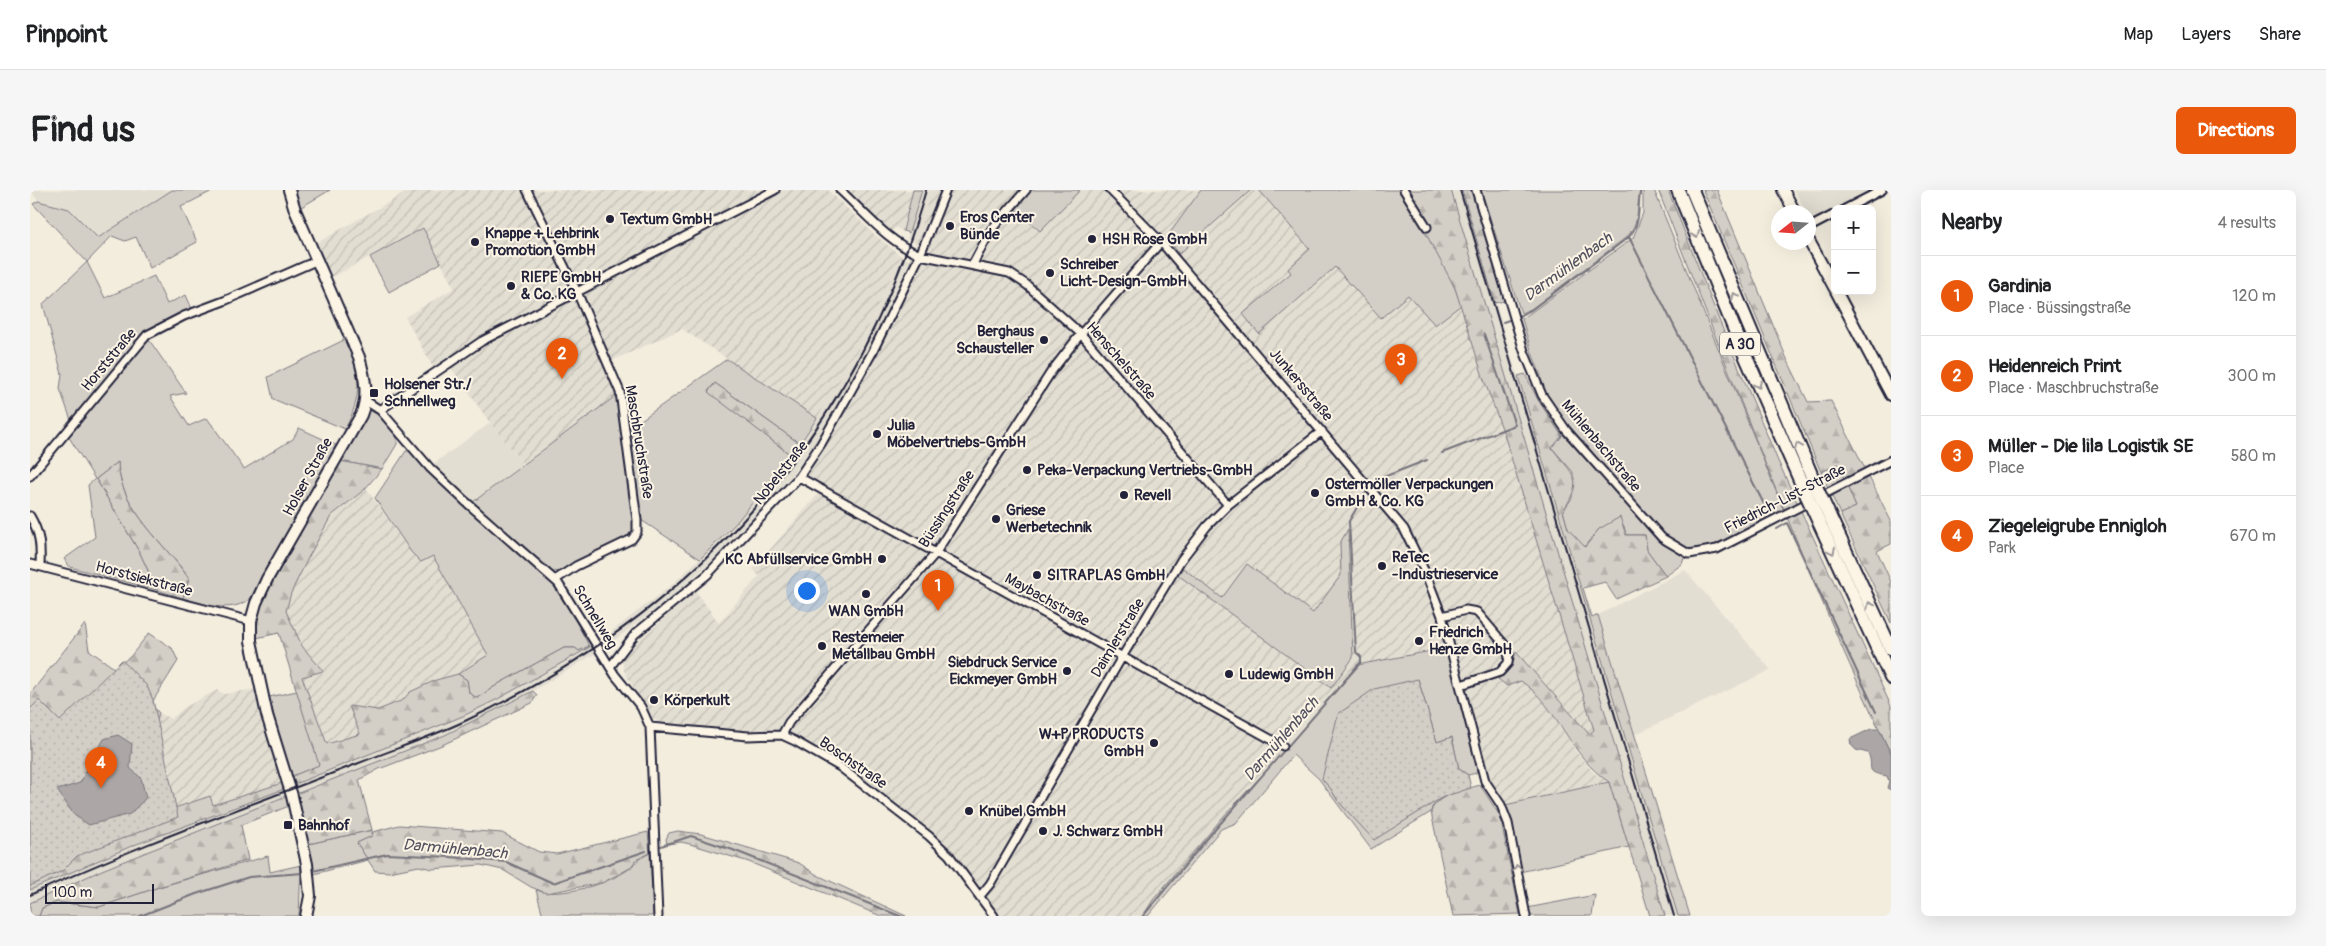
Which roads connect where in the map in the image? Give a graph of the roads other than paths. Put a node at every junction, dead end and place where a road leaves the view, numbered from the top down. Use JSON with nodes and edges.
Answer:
{"nodes":[{"id":1,"x":289,"y":190,"type":"edge"},
{"id":2,"x":527,"y":190,"type":"edge"},
{"id":3,"x":775,"y":190,"type":"edge"},
{"id":4,"x":840,"y":190,"type":"edge"},
{"id":5,"x":946,"y":190,"type":"edge"},
{"id":6,"x":1026,"y":190,"type":"edge"},
{"id":7,"x":1110,"y":190,"type":"edge"},
{"id":8,"x":1404,"y":190,"type":"edge"},
{"id":9,"x":1476,"y":190,"type":"edge"},
{"id":10,"x":1678,"y":190,"type":"edge"},
{"id":11,"x":1692,"y":190,"type":"edge"},
{"id":12,"x":1783,"y":190,"type":"edge"},
{"id":13,"x":1882,"y":190,"type":"edge"},
{"id":14,"x":1791,"y":205,"type":"edge"},
{"id":15,"x":1853,"y":205,"type":"edge"},
{"id":16,"x":1831,"y":216,"type":"edge"},
{"id":17,"x":1816,"y":224,"type":"edge"},
{"id":18,"x":1427,"y":227,"type":"dead end"},
{"id":19,"x":1161,"y":242,"type":"junction"},
{"id":20,"x":1814,"y":250,"type":"edge"},
{"id":21,"x":920,"y":255,"type":"junction"},
{"id":22,"x":318,"y":260,"type":"junction"},
{"id":23,"x":973,"y":264,"type":"junction"},
{"id":24,"x":1831,"y":282,"type":"edge"},
{"id":25,"x":577,"y":292,"type":"junction"},
{"id":26,"x":1838,"y":295,"type":"edge"},
{"id":27,"x":1081,"y":334,"type":"junction"},
{"id":28,"x":1891,"y":395,"type":"edge"},
{"id":29,"x":366,"y":401,"type":"junction"},
{"id":30,"x":380,"y":410,"type":"junction"},
{"id":31,"x":1322,"y":431,"type":"junction"},
{"id":32,"x":1891,"y":460,"type":"edge"},
{"id":33,"x":30,"y":476,"type":"edge"},
{"id":34,"x":799,"y":477,"type":"junction"},
{"id":35,"x":1815,"y":499,"type":"junction"},
{"id":36,"x":1228,"y":505,"type":"junction"},
{"id":37,"x":30,"y":516,"type":"edge"},
{"id":38,"x":935,"y":554,"type":"junction"},
{"id":39,"x":1689,"y":554,"type":"joint"},
{"id":40,"x":30,"y":564,"type":"edge"},
{"id":41,"x":40,"y":565,"type":"junction"},
{"id":42,"x":555,"y":580,"type":"junction"},
{"id":43,"x":1442,"y":616,"type":"junction"},
{"id":44,"x":251,"y":621,"type":"junction"},
{"id":45,"x":1891,"y":649,"type":"edge"},
{"id":46,"x":1122,"y":657,"type":"junction"},
{"id":47,"x":610,"y":667,"type":"junction"},
{"id":48,"x":1891,"y":678,"type":"edge"},
{"id":49,"x":1461,"y":685,"type":"junction"},
{"id":50,"x":650,"y":727,"type":"junction"},
{"id":51,"x":782,"y":735,"type":"junction"},
{"id":52,"x":1283,"y":746,"type":"dead end"},
{"id":53,"x":980,"y":896,"type":"junction"},
{"id":54,"x":306,"y":916,"type":"edge"},
{"id":55,"x":658,"y":916,"type":"edge"},
{"id":56,"x":994,"y":916,"type":"edge"},
{"id":57,"x":1526,"y":916,"type":"edge"}],
"edges":[{"from":1,"to":22,"type":"main road","name":"Holser Straße"},
{"from":2,"to":25,"type":"street","name":"Maschbruchstraße"},
{"from":3,"to":25,"type":"street"},
{"from":4,"to":21,"type":"street"},
{"from":5,"to":21,"type":"street","name":"Nobelstraße"},
{"from":6,"to":23,"type":"street"},
{"from":7,"to":19,"type":"street","name":"Junkersstraße"},
{"from":8,"to":18,"type":"street"},
{"from":9,"to":39,"type":"street","name":"Mühlenbachstraße"},
{"from":10,"to":35,"type":"highway","number":"A 30","one_way":true},
{"from":35,"to":11,"type":"highway","number":"A 30","one_way":true},
{"from":12,"to":14,"type":"main road"},
{"from":13,"to":15,"type":"street"},
{"from":16,"to":17,"type":"street"},
{"from":19,"to":27,"type":"street","name":"Büssingstraße"},
{"from":19,"to":31,"type":"street","name":"Junkersstraße"},
{"from":20,"to":24,"type":"main road"},
{"from":21,"to":23,"type":"street","name":"Henschelstraße"},
{"from":21,"to":34,"type":"street","name":"Nobelstraße"},
{"from":22,"to":29,"type":"main road","name":"Holser Straße"},
{"from":22,"to":33,"type":"street","name":"Horststraße"},
{"from":23,"to":27,"type":"street","name":"Henschelstraße"},
{"from":25,"to":30,"type":"street"},
{"from":25,"to":42,"type":"street","name":"Maschbruchstraße"},
{"from":26,"to":28,"type":"main road"},
{"from":27,"to":36,"type":"street","name":"Henschelstraße"},
{"from":27,"to":38,"type":"street","name":"Büssingstraße"},
{"from":29,"to":30,"type":"street","name":"Schnellweg"},
{"from":29,"to":44,"type":"main road","name":"Holser Straße"},
{"from":30,"to":42,"type":"street","name":"Schnellweg"},
{"from":31,"to":36,"type":"street","name":"Daimlerstraße"},
{"from":31,"to":43,"type":"street","name":"Junkersstraße"},
{"from":32,"to":39,"type":"street","name":"Friedrich-List-Straße"},
{"from":34,"to":38,"type":"street","name":"Maybachstraße"},
{"from":34,"to":47,"type":"street","name":"Nobelstraße"},
{"from":45,"to":35,"type":"highway","number":"A 30","one_way":true},
{"from":35,"to":48,"type":"highway","number":"A 30","one_way":true},
{"from":36,"to":46,"type":"street","name":"Daimlerstraße"},
{"from":37,"to":41,"type":"street"},
{"from":38,"to":46,"type":"street","name":"Maybachstraße"},
{"from":38,"to":51,"type":"street","name":"Büssingstraße"},
{"from":40,"to":41,"type":"street","name":"Horstsiekstraße"},
{"from":41,"to":44,"type":"street","name":"Horstsiekstraße"},
{"from":42,"to":47,"type":"street","name":"Schnellweg"},
{"from":43,"to":49,"type":"street","name":"Junkersstraße"},
{"from":43,"to":49,"type":"street"},
{"from":44,"to":54,"type":"main road","name":"Holser Straße"},
{"from":46,"to":52,"type":"street","name":"Maybachstraße"},
{"from":46,"to":53,"type":"street","name":"Daimlerstraße"},
{"from":47,"to":50,"type":"street","name":"Schnellweg"},
{"from":57,"to":49,"type":"street","name":"Junkersstraße","one_way":true},
{"from":50,"to":51,"type":"street"},
{"from":50,"to":55,"type":"street","name":"Schnellweg"},
{"from":51,"to":53,"type":"street","name":"Boschstraße"},
{"from":53,"to":56,"type":"street","name":"Boschstraße"}]}
